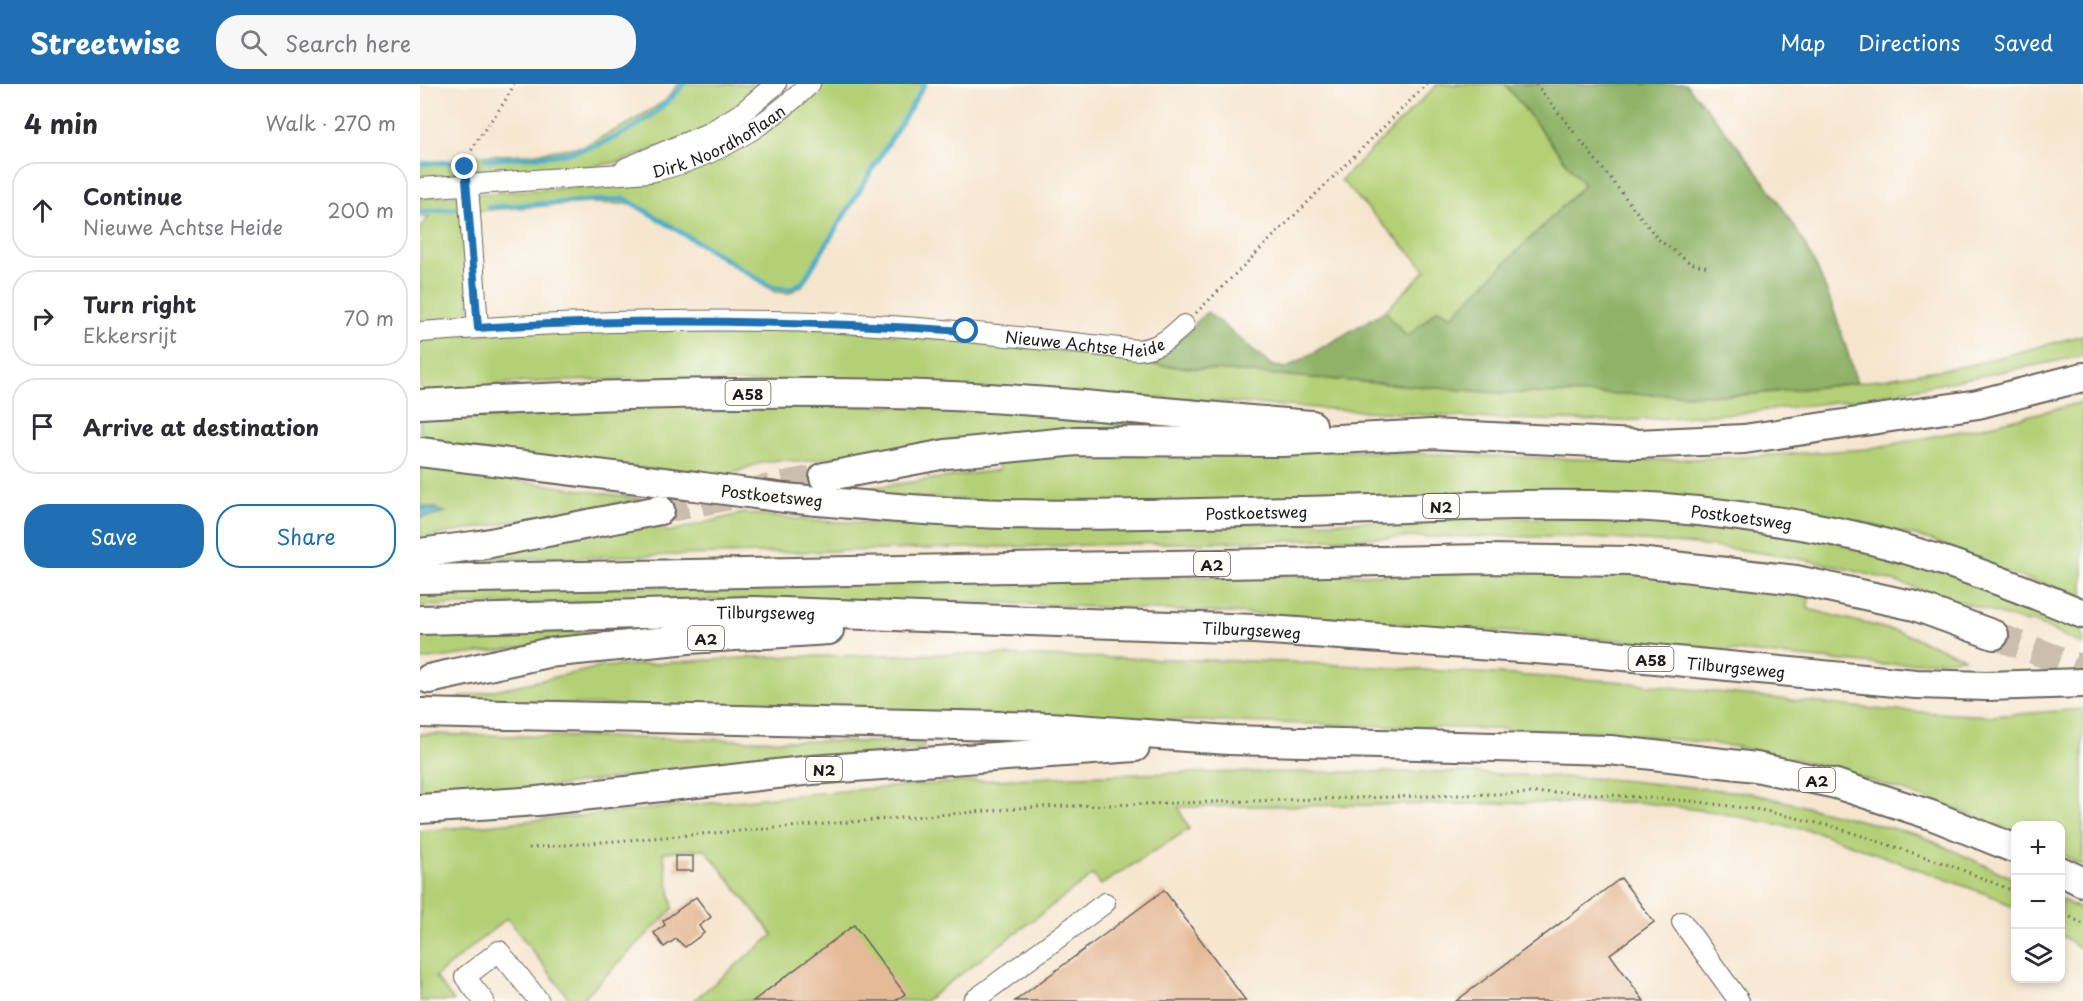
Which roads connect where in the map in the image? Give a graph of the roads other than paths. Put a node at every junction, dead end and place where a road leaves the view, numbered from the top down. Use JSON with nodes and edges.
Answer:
{"nodes":[{"id":1,"x":776,"y":84,"type":"edge"},
{"id":2,"x":810,"y":84,"type":"edge"},
{"id":3,"x":617,"y":172,"type":"junction"},
{"id":4,"x":468,"y":185,"type":"junction"},
{"id":5,"x":420,"y":188,"type":"edge"},
{"id":6,"x":1184,"y":325,"type":"road end"},
{"id":7,"x":478,"y":328,"type":"junction"},
{"id":8,"x":420,"y":332,"type":"edge"},
{"id":9,"x":2083,"y":378,"type":"edge"},
{"id":10,"x":420,"y":404,"type":"edge"},
{"id":11,"x":1431,"y":434,"type":"junction"},
{"id":12,"x":420,"y":452,"type":"edge"},
{"id":13,"x":824,"y":477,"type":"tunnel mouth"},
{"id":14,"x":660,"y":510,"type":"tunnel mouth"},
{"id":15,"x":420,"y":553,"type":"edge"},
{"id":16,"x":420,"y":579,"type":"edge"},
{"id":17,"x":2083,"y":614,"type":"edge"},
{"id":18,"x":420,"y":620,"type":"edge"},
{"id":19,"x":986,"y":620,"type":"junction"},
{"id":20,"x":1994,"y":635,"type":"tunnel mouth"},
{"id":21,"x":429,"y":679,"type":"dead end"},
{"id":22,"x":2083,"y":683,"type":"edge"},
{"id":23,"x":420,"y":713,"type":"edge"},
{"id":24,"x":1228,"y":740,"type":"junction"},
{"id":25,"x":420,"y":809,"type":"edge"},
{"id":26,"x":2011,"y":847,"type":"edge"},
{"id":27,"x":2065,"y":873,"type":"edge"},
{"id":28,"x":2083,"y":882,"type":"edge"},
{"id":29,"x":1105,"y":903,"type":"dead end"},
{"id":30,"x":1682,"y":922,"type":"dead end"},
{"id":31,"x":484,"y":1001,"type":"edge"},
{"id":32,"x":539,"y":1001,"type":"edge"},
{"id":33,"x":973,"y":1001,"type":"edge"},
{"id":34,"x":1739,"y":1001,"type":"edge"}],
"edges":[{"from":1,"to":3,"type":"street","name":"Dirk Noordhoflaan"},
{"from":2,"to":3,"type":"street","name":"Dirk Noordhoflaan"},
{"from":3,"to":4,"type":"street","name":"Dirk Noordhoflaan"},
{"from":4,"to":5,"type":"street","name":"Dirk Noordhoflaan"},
{"from":4,"to":7,"type":"street"},
{"from":6,"to":7,"type":"street","name":"Nieuwe Achtse Heide"},
{"from":7,"to":8,"type":"street","name":"Nieuwe Achtse Heide"},
{"from":9,"to":11,"type":"highway","number":"A58"},
{"from":10,"to":11,"type":"highway","number":"A58"},
{"from":11,"to":13,"type":"highway","number":"A58"},
{"from":12,"to":17,"type":"highway","name":"Postkoetsweg","number":"N2","bridge":true},
{"from":14,"to":15,"type":"highway"},
{"from":16,"to":20,"type":"highway","number":"A2"},
{"from":18,"to":19,"type":"highway","name":"Tilburgseweg","number":"A58"},
{"from":19,"to":21,"type":"highway","number":"A2"},
{"from":19,"to":22,"type":"highway","name":"Tilburgseweg","number":"A58"},
{"from":23,"to":24,"type":"highway","number":"A2"},
{"from":24,"to":25,"type":"highway","number":"N2"},
{"from":24,"to":26,"type":"highway","number":"A2"},
{"from":27,"to":28,"type":"highway"},
{"from":29,"to":33,"type":"street"},
{"from":30,"to":34,"type":"street"},
{"from":31,"to":32,"type":"street"}]}
